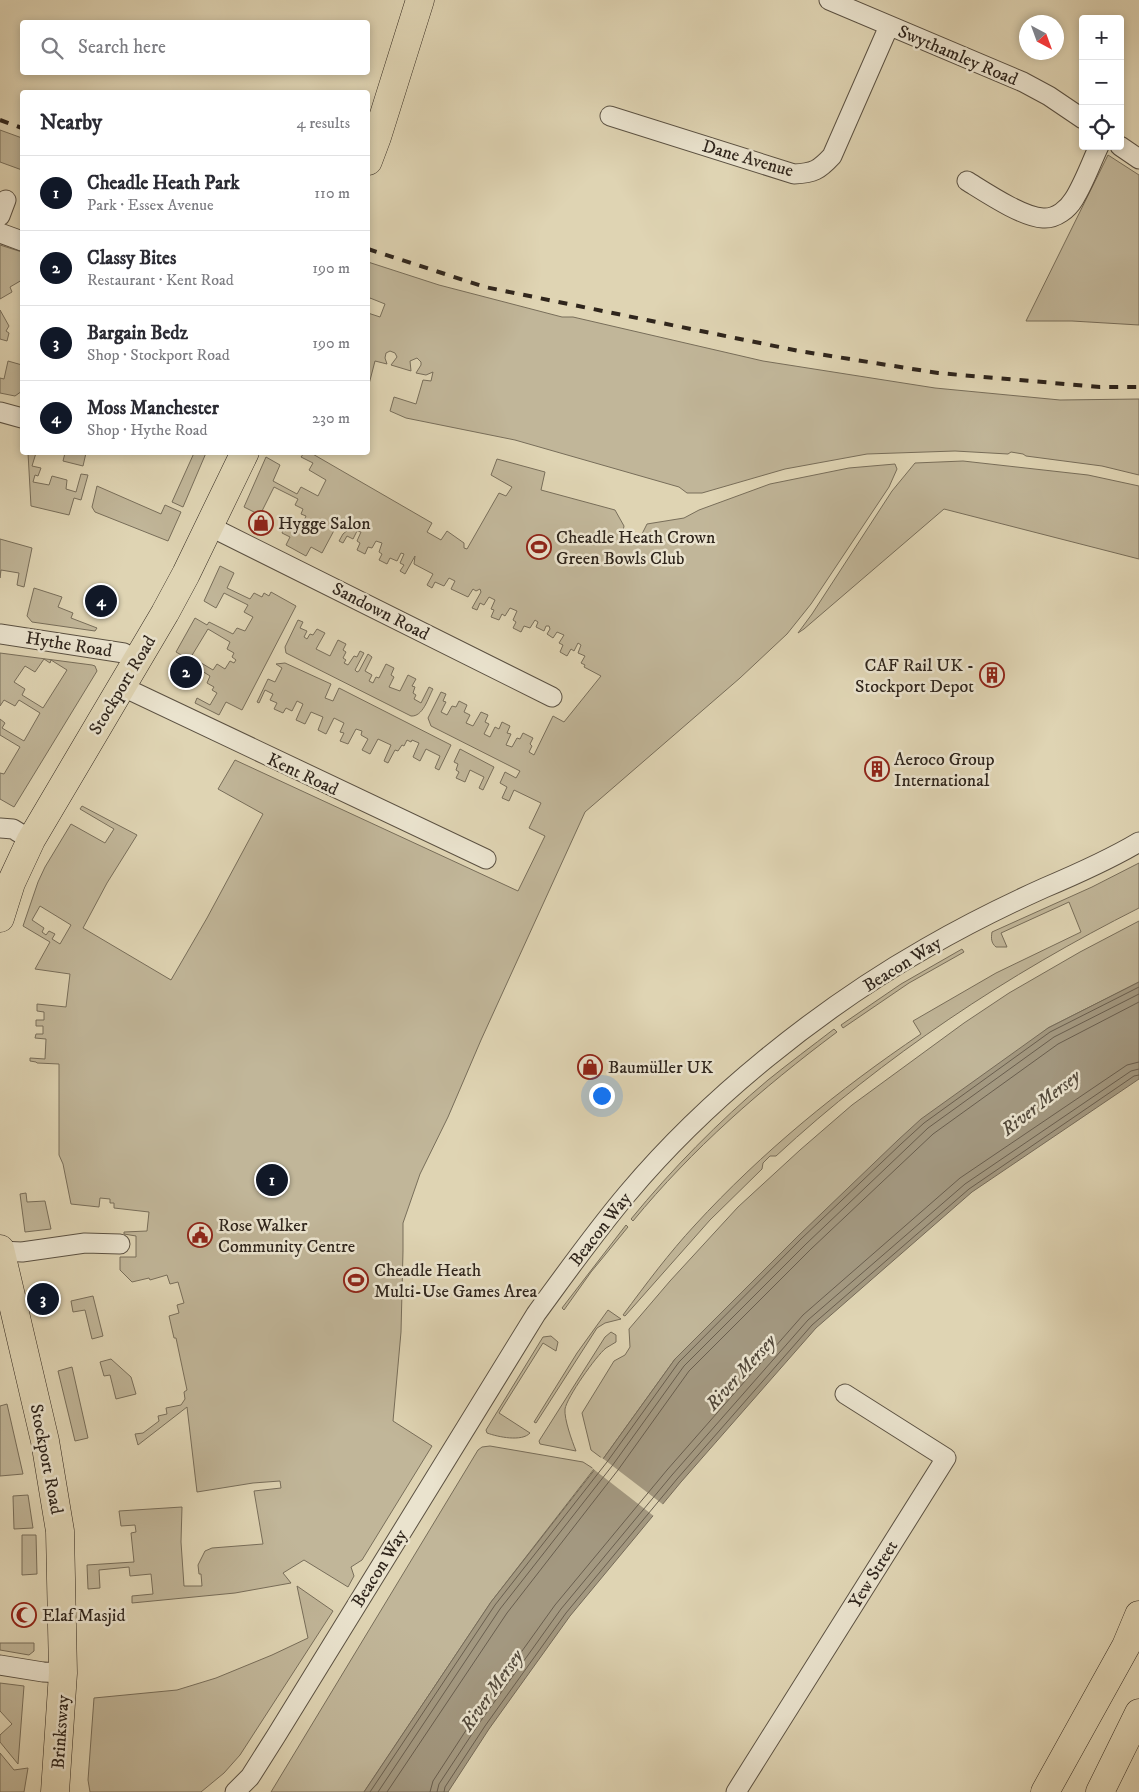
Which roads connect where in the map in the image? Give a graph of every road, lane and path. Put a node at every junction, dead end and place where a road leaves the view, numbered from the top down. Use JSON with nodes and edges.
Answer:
{"nodes":[{"id":1,"x":420,"y":0,"type":"edge"},
{"id":2,"x":828,"y":0,"type":"edge"},
{"id":3,"x":888,"y":26,"type":"junction"},
{"id":4,"x":610,"y":116,"type":"dead end"},
{"id":5,"x":1079,"y":117,"type":"edge"},
{"id":6,"x":1124,"y":149,"type":"edge"},
{"id":7,"x":1097,"y":150,"type":"edge"},
{"id":8,"x":370,"y":155,"type":"edge"},
{"id":9,"x":1139,"y":159,"type":"edge"},
{"id":10,"x":966,"y":181,"type":"dead end"},
{"id":11,"x":0,"y":233,"type":"edge"},
{"id":12,"x":20,"y":240,"type":"edge"},
{"id":13,"x":0,"y":412,"type":"edge"},
{"id":14,"x":20,"y":417,"type":"edge"},
{"id":15,"x":244,"y":455,"type":"edge"},
{"id":16,"x":209,"y":526,"type":"junction"},
{"id":17,"x":0,"y":634,"type":"edge"},
{"id":18,"x":137,"y":660,"type":"junction"},
{"id":19,"x":122,"y":686,"type":"junction"},
{"id":20,"x":552,"y":697,"type":"dead end"},
{"id":21,"x":0,"y":828,"type":"edge"},
{"id":22,"x":31,"y":840,"type":"junction"},
{"id":23,"x":1139,"y":842,"type":"edge"},
{"id":24,"x":486,"y":859,"type":"dead end"},
{"id":25,"x":0,"y":918,"type":"edge"},
{"id":26,"x":120,"y":1244,"type":"dead end"},
{"id":27,"x":0,"y":1250,"type":"edge"},
{"id":28,"x":845,"y":1394,"type":"dead end"},
{"id":29,"x":1139,"y":1615,"type":"edge"},
{"id":30,"x":0,"y":1665,"type":"edge"},
{"id":31,"x":63,"y":1673,"type":"junction"},
{"id":32,"x":1139,"y":1712,"type":"edge"},
{"id":33,"x":55,"y":1792,"type":"edge"},
{"id":34,"x":235,"y":1792,"type":"edge"},
{"id":35,"x":736,"y":1792,"type":"edge"},
{"id":36,"x":1045,"y":1792,"type":"edge"},
{"id":37,"x":1100,"y":1792,"type":"edge"}],
"edges":[{"from":1,"to":8,"type":"main road"},
{"from":2,"to":3,"type":"street","name":"Swythamley Road"},
{"from":3,"to":4,"type":"street","name":"Dane Avenue"},
{"from":3,"to":5,"type":"street","name":"Swythamley Road"},
{"from":6,"to":9,"type":"street"},
{"from":7,"to":10,"type":"street"},
{"from":11,"to":12,"type":"street"},
{"from":13,"to":14,"type":"street"},
{"from":15,"to":16,"type":"main road","name":"Stockport Road"},
{"from":16,"to":18,"type":"main road","name":"Stockport Road"},
{"from":16,"to":20,"type":"street","name":"Sandown Road"},
{"from":17,"to":18,"type":"street","name":"Hythe Road"},
{"from":18,"to":19,"type":"main road","name":"Stockport Road"},
{"from":19,"to":22,"type":"main road","name":"Stockport Road"},
{"from":19,"to":24,"type":"street","name":"Kent Road"},
{"from":21,"to":22,"type":"street"},
{"from":22,"to":25,"type":"main road","name":"Stockport Road"},
{"from":23,"to":34,"type":"street","name":"Beacon Way"},
{"from":26,"to":27,"type":"street"},
{"from":27,"to":31,"type":"main road","name":"Stockport Road"},
{"from":28,"to":35,"type":"street","name":"Yew Street"},
{"from":29,"to":36,"type":"main road"},
{"from":30,"to":31,"type":"street"},
{"from":31,"to":33,"type":"main road","name":"Brinksway"},
{"from":32,"to":37,"type":"main road"}]}
